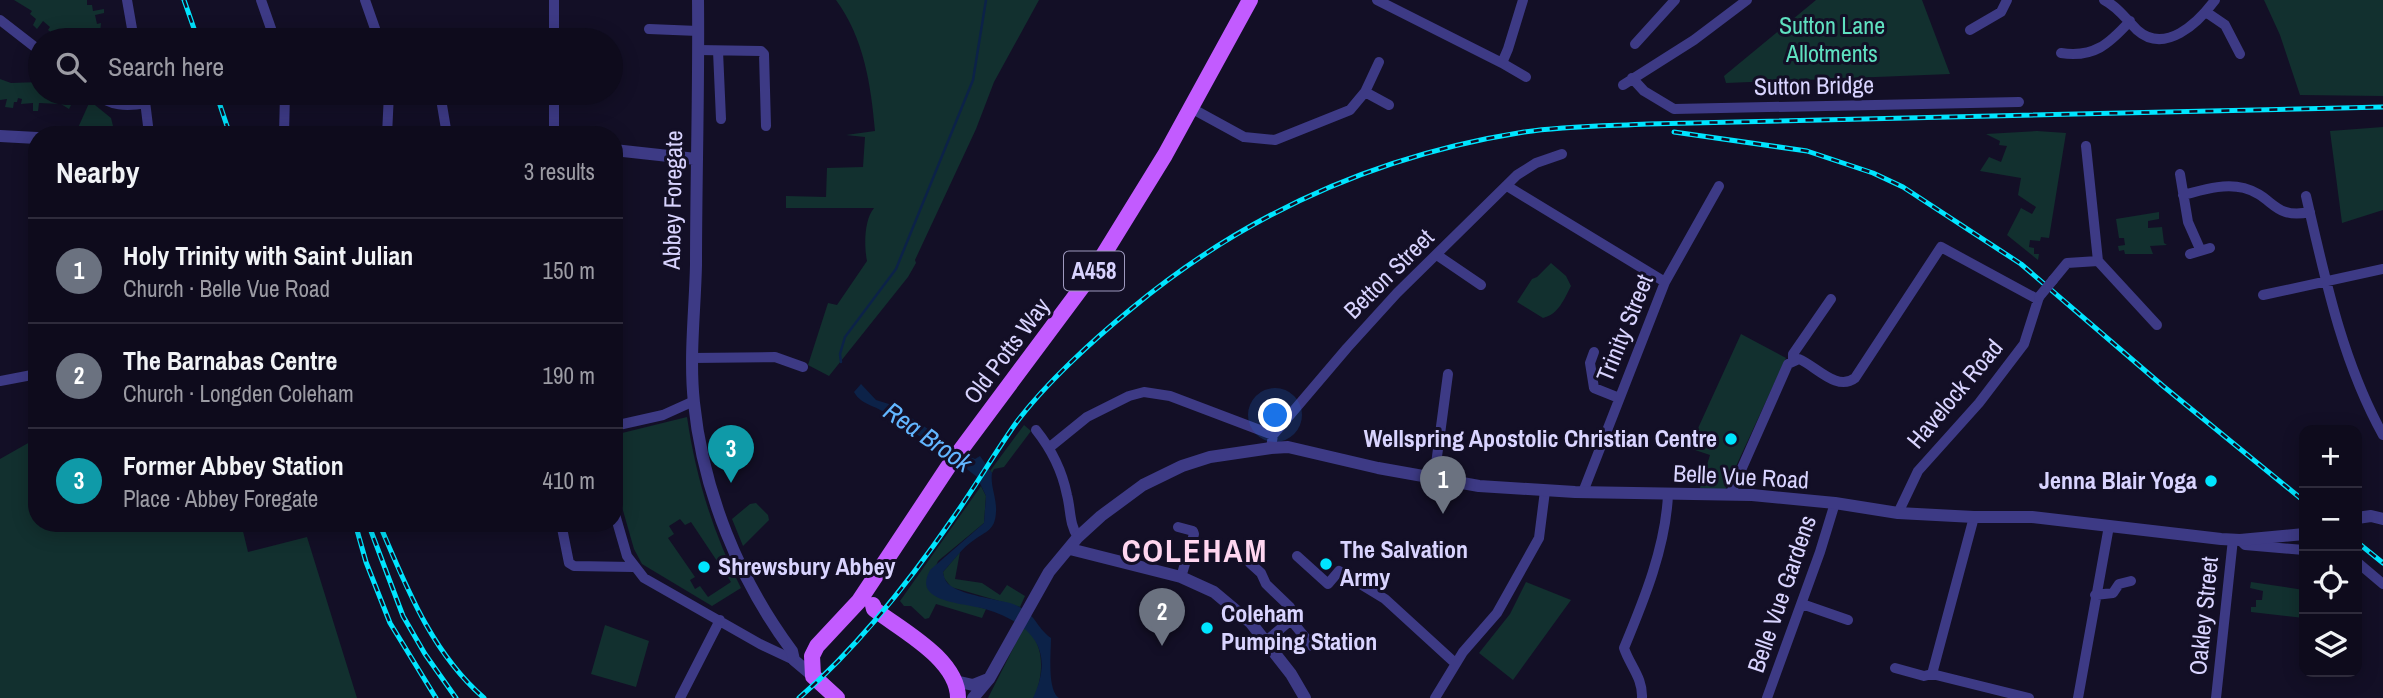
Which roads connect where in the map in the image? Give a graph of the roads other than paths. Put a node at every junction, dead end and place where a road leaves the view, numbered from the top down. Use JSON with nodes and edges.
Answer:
{"nodes":[{"id":1,"x":127,"y":0,"type":"edge"},
{"id":2,"x":261,"y":0,"type":"edge"},
{"id":3,"x":365,"y":0,"type":"edge"},
{"id":4,"x":554,"y":0,"type":"edge"},
{"id":5,"x":698,"y":0,"type":"edge"},
{"id":6,"x":1250,"y":0,"type":"edge"},
{"id":7,"x":1377,"y":0,"type":"edge"},
{"id":8,"x":1407,"y":0,"type":"edge"},
{"id":9,"x":1523,"y":0,"type":"edge"},
{"id":10,"x":1675,"y":0,"type":"edge"},
{"id":11,"x":1746,"y":0,"type":"edge"},
{"id":12,"x":2007,"y":0,"type":"edge"},
{"id":13,"x":2104,"y":0,"type":"edge"},
{"id":14,"x":2215,"y":0,"type":"edge"},
{"id":15,"x":1400,"y":12,"type":"junction"},
{"id":16,"x":2206,"y":12,"type":"junction"},
{"id":17,"x":0,"y":20,"type":"edge"},
{"id":18,"x":2130,"y":21,"type":"junction"},
{"id":19,"x":1973,"y":24,"type":"dead end"},
{"id":20,"x":132,"y":28,"type":"edge"},
{"id":21,"x":271,"y":28,"type":"edge"},
{"id":22,"x":375,"y":28,"type":"edge"},
{"id":23,"x":554,"y":28,"type":"edge"},
{"id":24,"x":649,"y":29,"type":"dead end"},
{"id":25,"x":698,"y":31,"type":"junction"},
{"id":26,"x":28,"y":42,"type":"edge"},
{"id":27,"x":1635,"y":44,"type":"dead end"},
{"id":28,"x":2235,"y":48,"type":"dead end"},
{"id":29,"x":698,"y":50,"type":"junction"},
{"id":30,"x":718,"y":51,"type":"junction"},
{"id":31,"x":2068,"y":57,"type":"dead end"},
{"id":32,"x":1378,"y":62,"type":"dead end"},
{"id":33,"x":1502,"y":63,"type":"junction"},
{"id":34,"x":1526,"y":77,"type":"dead end"},
{"id":35,"x":1365,"y":92,"type":"junction"},
{"id":36,"x":2012,"y":99,"type":"dead end"},
{"id":37,"x":145,"y":105,"type":"edge"},
{"id":38,"x":285,"y":105,"type":"edge"},
{"id":39,"x":388,"y":105,"type":"edge"},
{"id":40,"x":442,"y":105,"type":"edge"},
{"id":41,"x":554,"y":105,"type":"edge"},
{"id":42,"x":1389,"y":105,"type":"dead end"},
{"id":43,"x":1191,"y":108,"type":"junction"},
{"id":44,"x":721,"y":119,"type":"dead end"},
{"id":45,"x":147,"y":126,"type":"edge"},
{"id":46,"x":284,"y":126,"type":"edge"},
{"id":47,"x":387,"y":126,"type":"edge"},
{"id":48,"x":446,"y":126,"type":"edge"},
{"id":49,"x":554,"y":126,"type":"edge"},
{"id":50,"x":766,"y":126,"type":"dead end"},
{"id":51,"x":0,"y":136,"type":"edge"},
{"id":52,"x":28,"y":138,"type":"edge"},
{"id":53,"x":2086,"y":146,"type":"dead end"},
{"id":54,"x":623,"y":151,"type":"edge"},
{"id":55,"x":1562,"y":154,"type":"dead end"},
{"id":56,"x":696,"y":159,"type":"junction"},
{"id":57,"x":2180,"y":174,"type":"dead end"},
{"id":58,"x":1507,"y":186,"type":"junction"},
{"id":59,"x":1719,"y":186,"type":"dead end"},
{"id":60,"x":2183,"y":195,"type":"junction"},
{"id":61,"x":2306,"y":197,"type":"dead end"},
{"id":62,"x":2310,"y":212,"type":"junction"},
{"id":63,"x":2200,"y":251,"type":"dead end"},
{"id":64,"x":1437,"y":255,"type":"junction"},
{"id":65,"x":2098,"y":261,"type":"junction"},
{"id":66,"x":2050,"y":263,"type":"dead end"},
{"id":67,"x":2383,"y":270,"type":"edge"},
{"id":68,"x":2056,"y":276,"type":"junction"},
{"id":69,"x":1665,"y":282,"type":"junction"},
{"id":70,"x":2326,"y":282,"type":"junction"},
{"id":71,"x":1481,"y":285,"type":"dead end"},
{"id":72,"x":2263,"y":295,"type":"dead end"},
{"id":73,"x":2038,"y":298,"type":"junction"},
{"id":74,"x":1831,"y":299,"type":"dead end"},
{"id":75,"x":2157,"y":325,"type":"dead end"},
{"id":76,"x":1594,"y":352,"type":"dead end"},
{"id":77,"x":692,"y":358,"type":"junction"},
{"id":78,"x":1793,"y":360,"type":"junction"},
{"id":79,"x":803,"y":367,"type":"dead end"},
{"id":80,"x":1448,"y":374,"type":"dead end"},
{"id":81,"x":28,"y":376,"type":"edge"},
{"id":82,"x":0,"y":381,"type":"edge"},
{"id":83,"x":1619,"y":398,"type":"junction"},
{"id":84,"x":694,"y":401,"type":"junction"},
{"id":85,"x":623,"y":424,"type":"edge"},
{"id":86,"x":1036,"y":430,"type":"dead end"},
{"id":87,"x":2383,"y":435,"type":"edge"},
{"id":88,"x":1270,"y":438,"type":"junction"},
{"id":89,"x":1050,"y":447,"type":"junction"},
{"id":90,"x":1434,"y":479,"type":"junction"},
{"id":91,"x":1545,"y":491,"type":"junction"},
{"id":92,"x":1583,"y":492,"type":"junction"},
{"id":93,"x":1668,"y":494,"type":"junction"},
{"id":94,"x":1730,"y":495,"type":"junction"},
{"id":95,"x":1835,"y":503,"type":"junction"},
{"id":96,"x":1898,"y":513,"type":"junction"},
{"id":97,"x":1974,"y":517,"type":"junction"},
{"id":98,"x":2109,"y":526,"type":"junction"},
{"id":99,"x":1178,"y":527,"type":"dead end"},
{"id":100,"x":563,"y":532,"type":"edge"},
{"id":101,"x":620,"y":532,"type":"edge"},
{"id":102,"x":2299,"y":534,"type":"edge"},
{"id":103,"x":1078,"y":537,"type":"junction"},
{"id":104,"x":2237,"y":539,"type":"junction"},
{"id":105,"x":1070,"y":549,"type":"junction"},
{"id":106,"x":2299,"y":550,"type":"edge"},
{"id":107,"x":1297,"y":556,"type":"dead end"},
{"id":108,"x":1250,"y":563,"type":"dead end"},
{"id":109,"x":2362,"y":566,"type":"edge"},
{"id":110,"x":633,"y":567,"type":"junction"},
{"id":111,"x":1181,"y":577,"type":"junction"},
{"id":112,"x":2132,"y":581,"type":"dead end"},
{"id":113,"x":2383,"y":584,"type":"edge"},
{"id":114,"x":2095,"y":595,"type":"junction"},
{"id":115,"x":866,"y":603,"type":"junction"},
{"id":116,"x":1802,"y":604,"type":"junction"},
{"id":117,"x":720,"y":620,"type":"junction"},
{"id":118,"x":1291,"y":620,"type":"junction"},
{"id":119,"x":1848,"y":620,"type":"dead end"},
{"id":120,"x":1266,"y":641,"type":"junction"},
{"id":121,"x":817,"y":646,"type":"junction"},
{"id":122,"x":1312,"y":646,"type":"dead end"},
{"id":123,"x":793,"y":655,"type":"junction"},
{"id":124,"x":1455,"y":663,"type":"junction"},
{"id":125,"x":1901,"y":673,"type":"dead end"},
{"id":126,"x":1932,"y":674,"type":"junction"},
{"id":127,"x":813,"y":676,"type":"junction"},
{"id":128,"x":989,"y":679,"type":"junction"},
{"id":129,"x":956,"y":681,"type":"junction"},
{"id":130,"x":685,"y":697,"type":"edge"},
{"id":131,"x":837,"y":698,"type":"edge"},
{"id":132,"x":958,"y":698,"type":"edge"},
{"id":133,"x":973,"y":698,"type":"edge"},
{"id":134,"x":1305,"y":698,"type":"edge"},
{"id":135,"x":1435,"y":698,"type":"edge"},
{"id":136,"x":1642,"y":698,"type":"edge"},
{"id":137,"x":1768,"y":698,"type":"edge"},
{"id":138,"x":2029,"y":698,"type":"edge"},
{"id":139,"x":2078,"y":698,"type":"edge"},
{"id":140,"x":2216,"y":698,"type":"edge"}],
"edges":[{"from":1,"to":20,"type":"street"},
{"from":2,"to":21,"type":"street"},
{"from":3,"to":22,"type":"street"},
{"from":4,"to":23,"type":"street"},
{"from":5,"to":25,"type":"street","name":"Abbey Foregate"},
{"from":6,"to":43,"type":"main road","name":"Old Potts Way","number":"A458"},
{"from":7,"to":15,"type":"street"},
{"from":8,"to":15,"type":"street"},
{"from":9,"to":33,"type":"street"},
{"from":10,"to":27,"type":"street"},
{"from":11,"to":36,"type":"street","name":"Sutton Bridge"},
{"from":12,"to":19,"type":"street"},
{"from":13,"to":18,"type":"street"},
{"from":14,"to":16,"type":"street"},
{"from":15,"to":33,"type":"street"},
{"from":16,"to":18,"type":"street"},
{"from":16,"to":28,"type":"street"},
{"from":17,"to":26,"type":"street"},
{"from":18,"to":31,"type":"street"},
{"from":24,"to":25,"type":"street"},
{"from":25,"to":29,"type":"street","name":"Abbey Foregate"},
{"from":29,"to":30,"type":"street"},
{"from":29,"to":56,"type":"street","name":"Abbey Foregate"},
{"from":30,"to":44,"type":"street"},
{"from":30,"to":50,"type":"street"},
{"from":32,"to":35,"type":"street"},
{"from":33,"to":34,"type":"street"},
{"from":35,"to":42,"type":"street"},
{"from":35,"to":43,"type":"street"},
{"from":37,"to":45,"type":"street"},
{"from":38,"to":46,"type":"street"},
{"from":39,"to":47,"type":"street"},
{"from":40,"to":48,"type":"street"},
{"from":41,"to":49,"type":"street"},
{"from":43,"to":115,"type":"main road","name":"Old Potts Way","number":"A458"},
{"from":51,"to":52,"type":"street"},
{"from":53,"to":65,"type":"street"},
{"from":54,"to":56,"type":"street"},
{"from":55,"to":58,"type":"street","name":"Betton Street"},
{"from":56,"to":77,"type":"street","name":"Abbey Foregate"},
{"from":57,"to":60,"type":"street"},
{"from":58,"to":64,"type":"street","name":"Betton Street"},
{"from":58,"to":69,"type":"street"},
{"from":59,"to":69,"type":"street","name":"Trinity Street"},
{"from":60,"to":62,"type":"street"},
{"from":60,"to":63,"type":"street"},
{"from":61,"to":62,"type":"street"},
{"from":62,"to":70,"type":"street"},
{"from":64,"to":71,"type":"street"},
{"from":64,"to":88,"type":"street","name":"Betton Street"},
{"from":65,"to":68,"type":"street"},
{"from":65,"to":75,"type":"street"},
{"from":66,"to":68,"type":"street"},
{"from":67,"to":70,"type":"street"},
{"from":68,"to":73,"type":"street","bridge":true},
{"from":69,"to":83,"type":"street","name":"Trinity Street"},
{"from":70,"to":72,"type":"street"},
{"from":70,"to":87,"type":"street"},
{"from":73,"to":78,"type":"street"},
{"from":73,"to":96,"type":"street","name":"Havelock Road"},
{"from":74,"to":78,"type":"street"},
{"from":76,"to":83,"type":"street"},
{"from":77,"to":79,"type":"street"},
{"from":77,"to":84,"type":"street","name":"Abbey Foregate"},
{"from":78,"to":94,"type":"street"},
{"from":80,"to":90,"type":"street"},
{"from":81,"to":82,"type":"street"},
{"from":83,"to":92,"type":"street","name":"Trinity Street"},
{"from":84,"to":85,"type":"street"},
{"from":84,"to":123,"type":"street","name":"Abbey Foregate"},
{"from":86,"to":89,"type":"street"},
{"from":88,"to":89,"type":"street"},
{"from":88,"to":90,"type":"street","name":"Belle Vue Road"},
{"from":88,"to":103,"type":"street","name":"Belle Vue Road"},
{"from":89,"to":103,"type":"street"},
{"from":90,"to":91,"type":"street","name":"Belle Vue Road"},
{"from":91,"to":92,"type":"street","name":"Belle Vue Road"},
{"from":91,"to":124,"type":"street"},
{"from":92,"to":93,"type":"street","name":"Belle Vue Road"},
{"from":93,"to":94,"type":"street","name":"Belle Vue Road"},
{"from":93,"to":136,"type":"street"},
{"from":94,"to":95,"type":"street","name":"Belle Vue Road"},
{"from":95,"to":96,"type":"street","name":"Belle Vue Road"},
{"from":95,"to":116,"type":"street","name":"Belle Vue Gardens"},
{"from":96,"to":97,"type":"street","name":"Belle Vue Road"},
{"from":97,"to":98,"type":"street","name":"Belle Vue Road"},
{"from":97,"to":126,"type":"street"},
{"from":98,"to":104,"type":"street","name":"Belle Vue Road"},
{"from":98,"to":114,"type":"street"},
{"from":99,"to":111,"type":"street"},
{"from":100,"to":110,"type":"street"},
{"from":101,"to":110,"type":"street"},
{"from":102,"to":104,"type":"street","name":"Belle Vue Road"},
{"from":103,"to":105,"type":"street","name":"Belle Vue Road"},
{"from":104,"to":106,"type":"street"},
{"from":104,"to":140,"type":"street","name":"Oakley Street"},
{"from":105,"to":111,"type":"street"},
{"from":105,"to":128,"type":"street","name":"Belle Vue Road"},
{"from":107,"to":124,"type":"street"},
{"from":108,"to":118,"type":"street"},
{"from":109,"to":113,"type":"street"},
{"from":110,"to":117,"type":"street","name":"Abbey Foregate"},
{"from":111,"to":120,"type":"street"},
{"from":112,"to":114,"type":"street"},
{"from":114,"to":139,"type":"street"},
{"from":115,"to":121,"type":"main road"},
{"from":115,"to":129,"type":"main road"},
{"from":116,"to":119,"type":"street"},
{"from":116,"to":137,"type":"street","name":"Belle Vue Gardens"},
{"from":117,"to":123,"type":"street","name":"Abbey Foregate"},
{"from":117,"to":130,"type":"street"},
{"from":118,"to":120,"type":"street"},
{"from":118,"to":122,"type":"street"},
{"from":120,"to":134,"type":"street"},
{"from":121,"to":123,"type":"street"},
{"from":121,"to":127,"type":"main road"},
{"from":123,"to":127,"type":"street","name":"Abbey Foregate"},
{"from":124,"to":135,"type":"street"},
{"from":125,"to":126,"type":"street"},
{"from":126,"to":138,"type":"street"},
{"from":127,"to":131,"type":"main road","name":"Abbey Foregate"},
{"from":128,"to":129,"type":"street"},
{"from":128,"to":133,"type":"street","name":"Belle Vue Road"},
{"from":129,"to":132,"type":"main road"}]}
